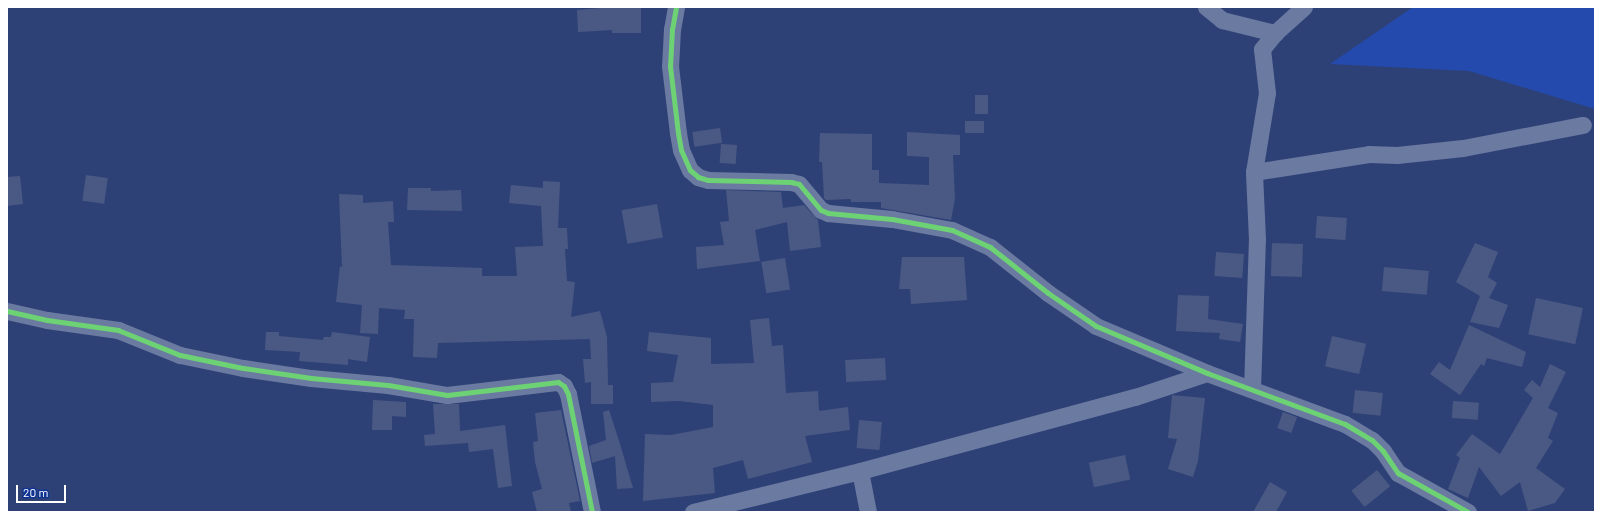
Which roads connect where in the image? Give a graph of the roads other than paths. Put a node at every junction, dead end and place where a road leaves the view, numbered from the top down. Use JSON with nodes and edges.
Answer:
{"nodes":[{"id":1,"x":676,"y":7,"type":"edge"},
{"id":2,"x":1206,"y":7,"type":"edge"},
{"id":3,"x":1304,"y":7,"type":"edge"},
{"id":4,"x":1275,"y":33,"type":"junction"},
{"id":5,"x":1583,"y":125,"type":"dead end"},
{"id":6,"x":1254,"y":172,"type":"junction"},
{"id":7,"x":7,"y":311,"type":"edge"},
{"id":8,"x":1208,"y":373,"type":"junction"},
{"id":9,"x":1252,"y":389,"type":"junction"},
{"id":10,"x":860,"y":471,"type":"junction"},
{"id":11,"x":592,"y":512,"type":"edge"},
{"id":12,"x":693,"y":512,"type":"edge"},
{"id":13,"x":868,"y":512,"type":"edge"},
{"id":14,"x":1468,"y":512,"type":"edge"}],
"edges":[{"from":1,"to":8,"type":"street"},
{"from":2,"to":4,"type":"street"},
{"from":3,"to":4,"type":"street"},
{"from":4,"to":6,"type":"street"},
{"from":5,"to":6,"type":"street"},
{"from":6,"to":9,"type":"street"},
{"from":7,"to":11,"type":"street"},
{"from":8,"to":9,"type":"street"},
{"from":8,"to":10,"type":"street"},
{"from":9,"to":14,"type":"street"},
{"from":10,"to":12,"type":"street"},
{"from":10,"to":13,"type":"street"}]}
